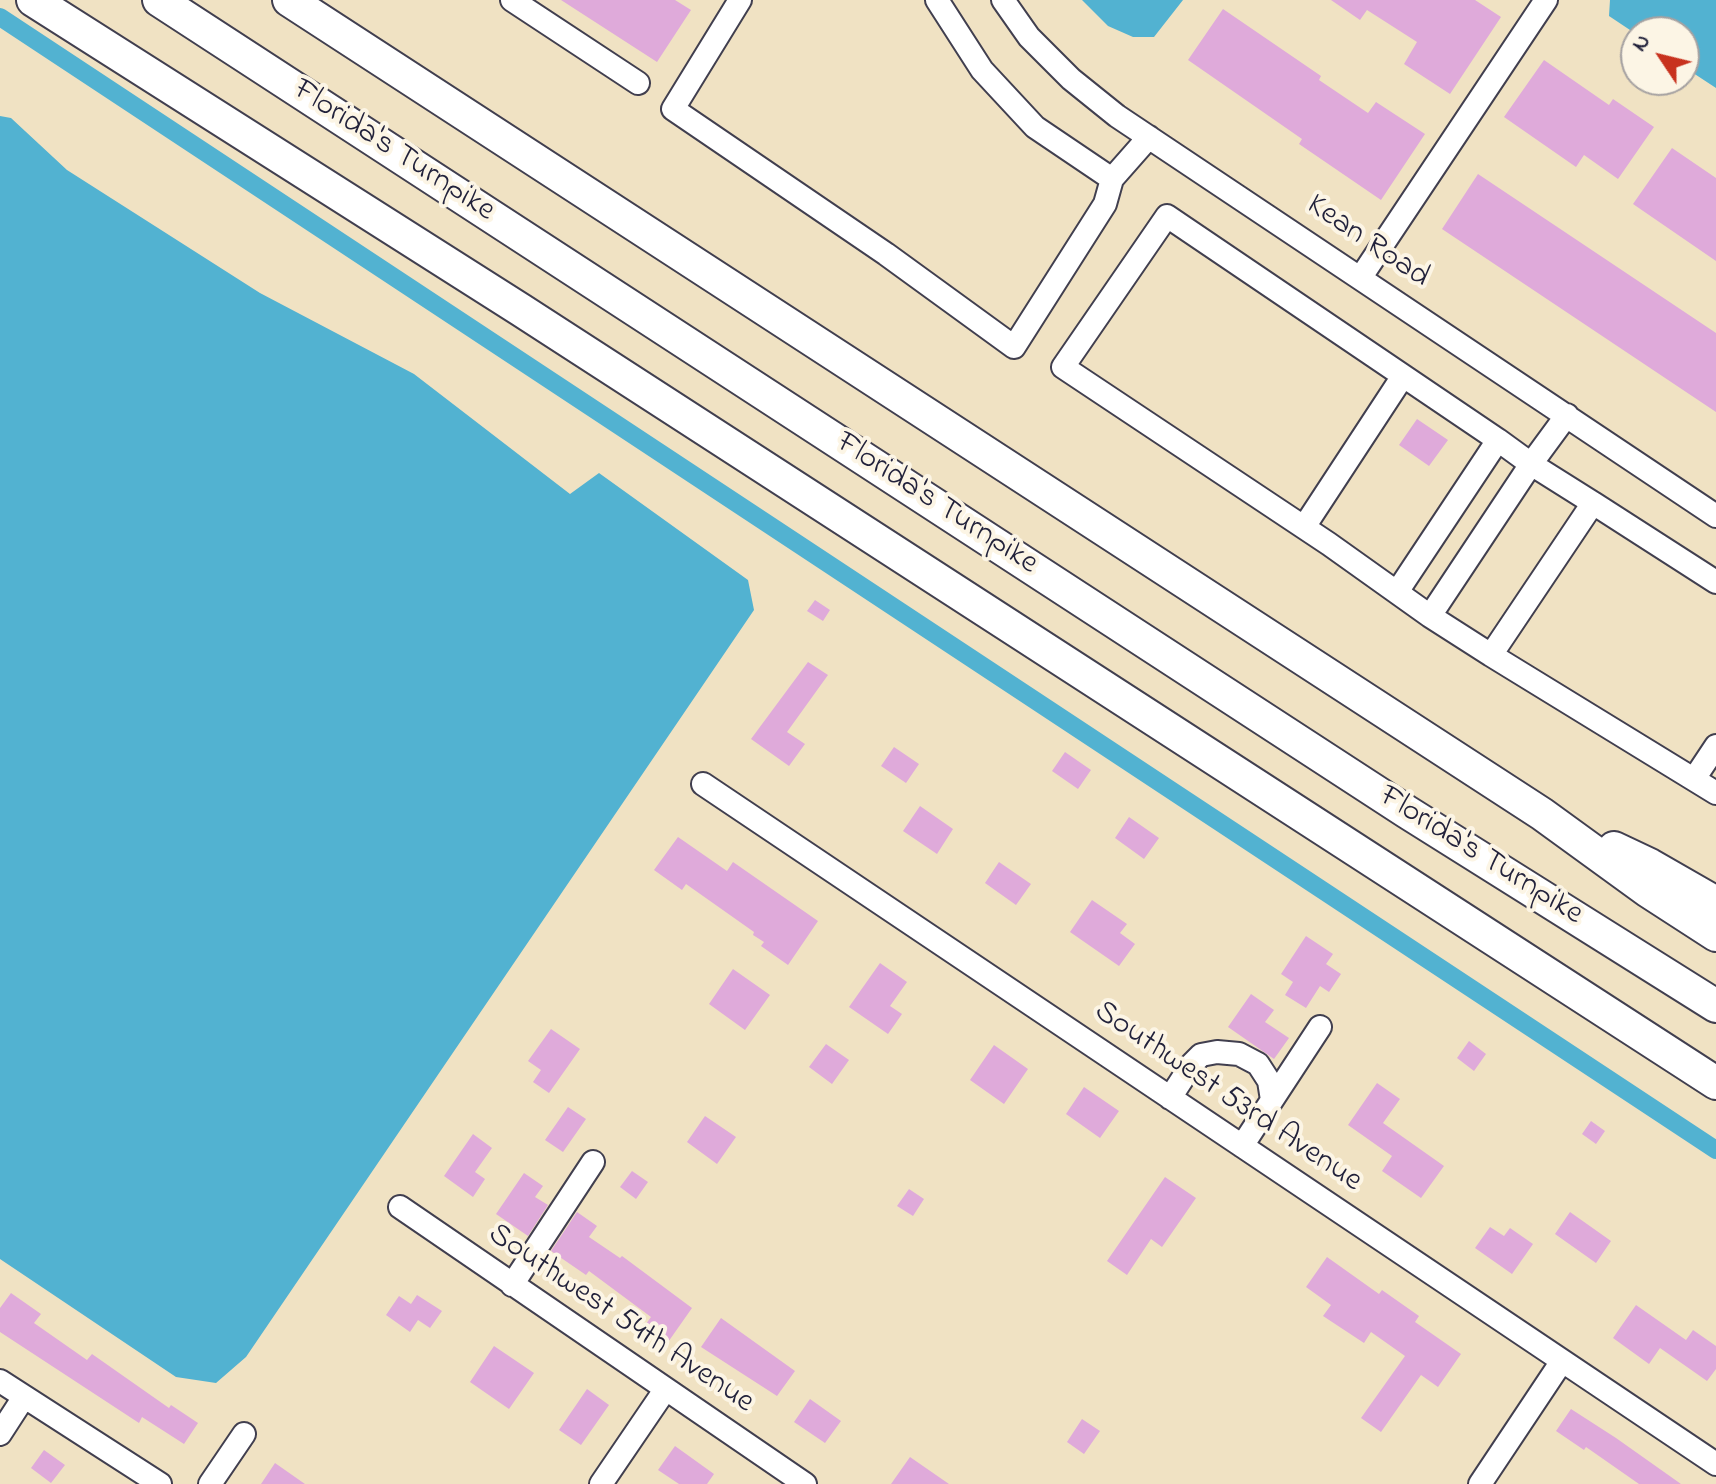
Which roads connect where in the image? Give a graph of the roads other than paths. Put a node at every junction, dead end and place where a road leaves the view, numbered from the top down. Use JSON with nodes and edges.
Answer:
{"nodes":[{"id":1,"x":33,"y":0,"type":"edge"},
{"id":2,"x":159,"y":0,"type":"edge"},
{"id":3,"x":289,"y":0,"type":"edge"},
{"id":4,"x":512,"y":0,"type":"edge"},
{"id":5,"x":740,"y":0,"type":"edge"},
{"id":6,"x":937,"y":0,"type":"edge"},
{"id":7,"x":1003,"y":0,"type":"edge"},
{"id":8,"x":1546,"y":0,"type":"edge"},
{"id":9,"x":638,"y":83,"type":"dead end"},
{"id":10,"x":1149,"y":137,"type":"junction"},
{"id":11,"x":1112,"y":179,"type":"junction"},
{"id":12,"x":1361,"y":277,"type":"junction"},
{"id":13,"x":1403,"y":376,"type":"junction"},
{"id":14,"x":1567,"y":415,"type":"junction"},
{"id":15,"x":1498,"y":440,"type":"junction"},
{"id":16,"x":1531,"y":464,"type":"junction"},
{"id":17,"x":1593,"y":503,"type":"junction"},
{"id":18,"x":1716,"y":516,"type":"edge"},
{"id":19,"x":1304,"y":527,"type":"junction"},
{"id":20,"x":1716,"y":582,"type":"edge"},
{"id":21,"x":1397,"y":592,"type":"junction"},
{"id":22,"x":1430,"y":616,"type":"junction"},
{"id":23,"x":1491,"y":655,"type":"junction"},
{"id":24,"x":1716,"y":746,"type":"edge"},
{"id":25,"x":1694,"y":779,"type":"junction"},
{"id":26,"x":703,"y":784,"type":"dead end"},
{"id":27,"x":1716,"y":793,"type":"edge"},
{"id":28,"x":1542,"y":814,"type":"junction"},
{"id":29,"x":1716,"y":903,"type":"edge"},
{"id":30,"x":1716,"y":935,"type":"edge"},
{"id":31,"x":1716,"y":1006,"type":"edge"},
{"id":32,"x":1320,"y":1027,"type":"dead end"},
{"id":33,"x":1716,"y":1083,"type":"edge"},
{"id":34,"x":1170,"y":1098,"type":"junction"},
{"id":35,"x":1272,"y":1100,"type":"junction"},
{"id":36,"x":1242,"y":1146,"type":"junction"},
{"id":37,"x":593,"y":1162,"type":"dead end"},
{"id":38,"x":400,"y":1207,"type":"dead end"},
{"id":39,"x":512,"y":1285,"type":"junction"},
{"id":40,"x":1562,"y":1361,"type":"junction"},
{"id":41,"x":0,"y":1381,"type":"edge"},
{"id":42,"x":665,"y":1390,"type":"junction"},
{"id":43,"x":24,"y":1397,"type":"junction"},
{"id":44,"x":0,"y":1434,"type":"edge"},
{"id":45,"x":244,"y":1434,"type":"dead end"},
{"id":46,"x":1716,"y":1464,"type":"edge"},
{"id":47,"x":160,"y":1484,"type":"edge"},
{"id":48,"x":210,"y":1484,"type":"edge"},
{"id":49,"x":601,"y":1484,"type":"edge"},
{"id":50,"x":805,"y":1484,"type":"edge"},
{"id":51,"x":1480,"y":1484,"type":"edge"}],
"edges":[{"from":1,"to":33,"type":"highway"},
{"from":2,"to":31,"type":"highway","name":"Florida's Turnpike"},
{"from":3,"to":28,"type":"highway","name":"Florida's Turnpike"},
{"from":4,"to":9,"type":"street"},
{"from":5,"to":11,"type":"street"},
{"from":6,"to":11,"type":"street"},
{"from":7,"to":10,"type":"street","name":"Kean Road"},
{"from":8,"to":12,"type":"street"},
{"from":10,"to":11,"type":"street"},
{"from":10,"to":12,"type":"street","name":"Kean Road"},
{"from":12,"to":14,"type":"street","name":"Kean Road"},
{"from":13,"to":15,"type":"street"},
{"from":13,"to":19,"type":"street"},
{"from":13,"to":19,"type":"street"},
{"from":14,"to":16,"type":"street"},
{"from":14,"to":18,"type":"street","name":"Kean Road"},
{"from":15,"to":16,"type":"street"},
{"from":15,"to":21,"type":"street"},
{"from":16,"to":17,"type":"street"},
{"from":16,"to":22,"type":"street"},
{"from":17,"to":20,"type":"street"},
{"from":17,"to":23,"type":"street"},
{"from":19,"to":21,"type":"street"},
{"from":21,"to":22,"type":"street"},
{"from":22,"to":23,"type":"street"},
{"from":23,"to":25,"type":"street"},
{"from":24,"to":25,"type":"street"},
{"from":25,"to":27,"type":"street"},
{"from":26,"to":34,"type":"street","name":"Southwest 53rd Avenue"},
{"from":28,"to":29,"type":"highway"},
{"from":28,"to":30,"type":"highway","name":"Florida's Turnpike"},
{"from":32,"to":35,"type":"street"},
{"from":34,"to":35,"type":"street"},
{"from":34,"to":36,"type":"street","name":"Southwest 53rd Avenue"},
{"from":35,"to":36,"type":"street"},
{"from":36,"to":40,"type":"street","name":"Southwest 53rd Avenue"},
{"from":37,"to":39,"type":"street"},
{"from":38,"to":39,"type":"street","name":"Southwest 54th Avenue"},
{"from":39,"to":42,"type":"street","name":"Southwest 54th Avenue"},
{"from":40,"to":46,"type":"street","name":"Southwest 53rd Avenue"},
{"from":40,"to":51,"type":"street"},
{"from":41,"to":43,"type":"street"},
{"from":42,"to":49,"type":"street"},
{"from":42,"to":50,"type":"street","name":"Southwest 54th Avenue"},
{"from":43,"to":44,"type":"street"},
{"from":43,"to":47,"type":"street"},
{"from":45,"to":48,"type":"street"}]}
